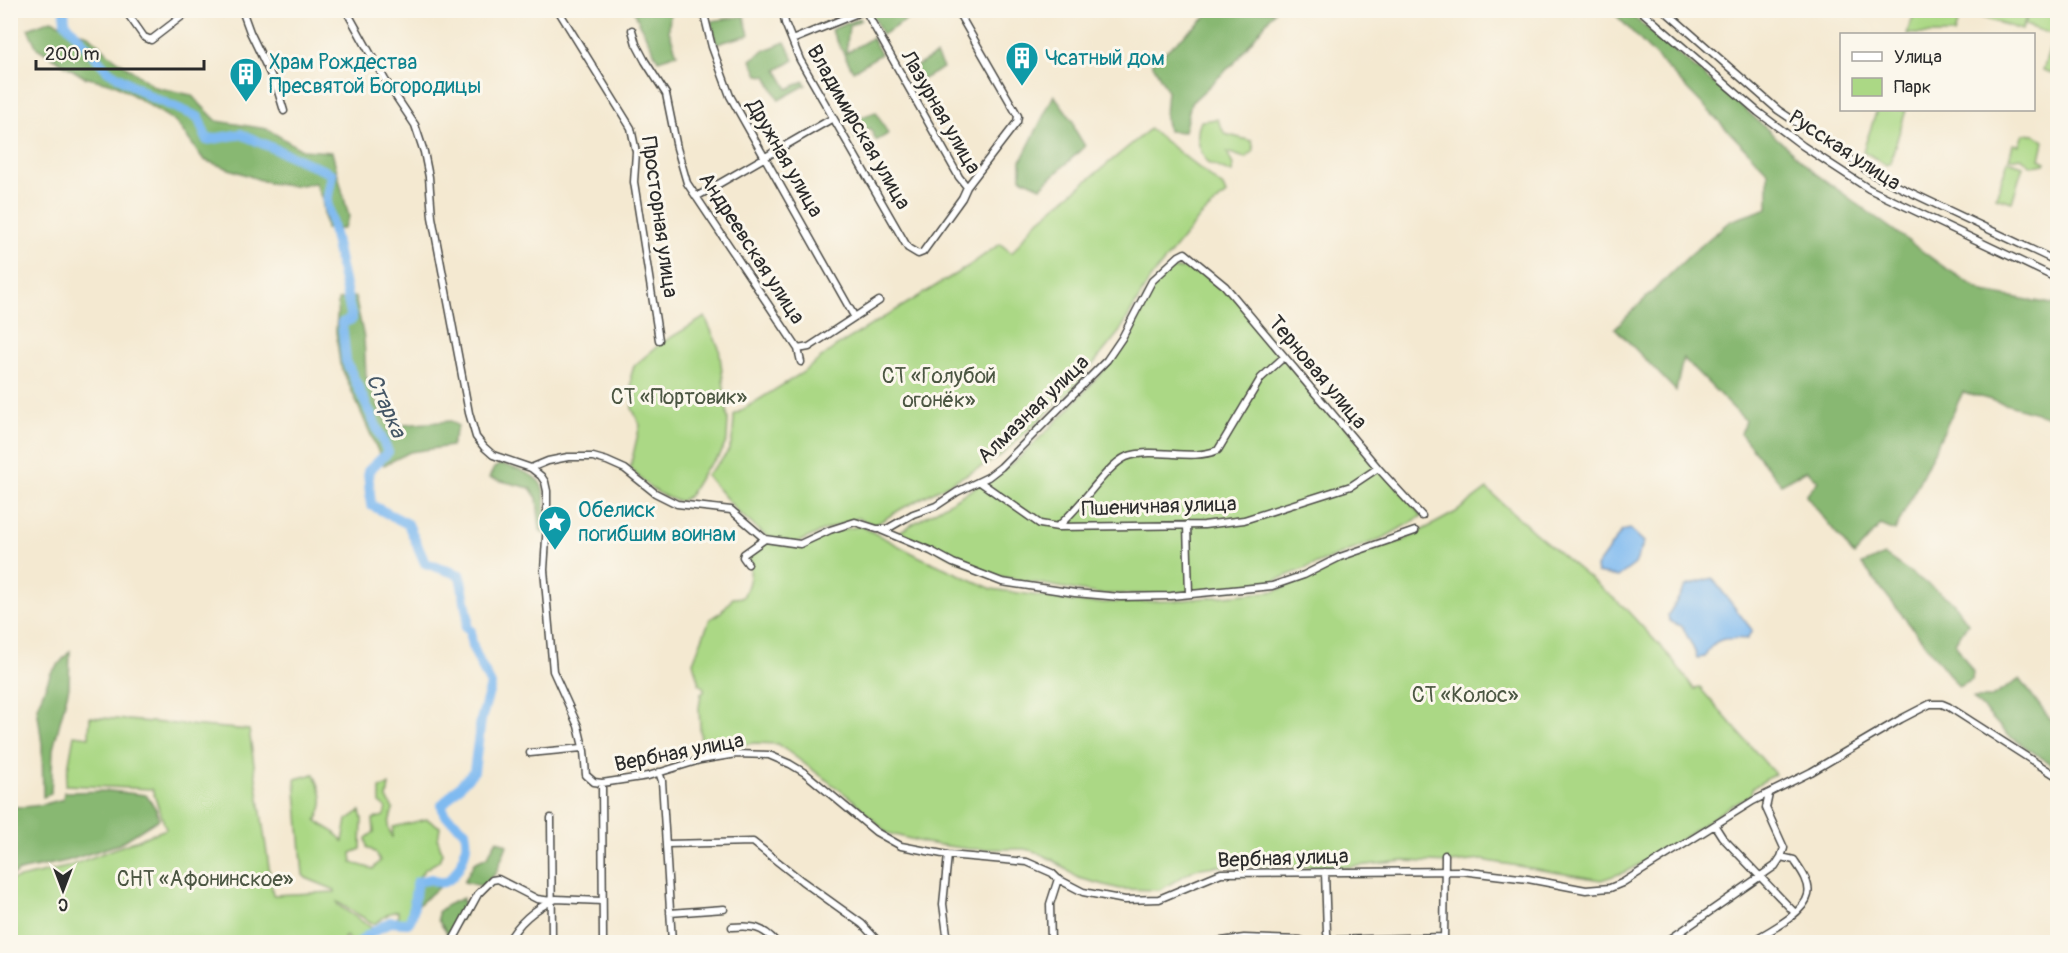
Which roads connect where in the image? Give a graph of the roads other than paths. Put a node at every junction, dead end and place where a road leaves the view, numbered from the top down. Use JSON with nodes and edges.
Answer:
{"nodes":[{"id":1,"x":125,"y":10,"type":"edge"},
{"id":2,"x":190,"y":10,"type":"edge"},
{"id":3,"x":242,"y":10,"type":"edge"},
{"id":4,"x":346,"y":10,"type":"edge"},
{"id":5,"x":558,"y":10,"type":"edge"},
{"id":6,"x":703,"y":10,"type":"edge"},
{"id":7,"x":783,"y":10,"type":"edge"},
{"id":8,"x":865,"y":10,"type":"edge"},
{"id":9,"x":957,"y":10,"type":"edge"},
{"id":10,"x":1640,"y":10,"type":"edge"},
{"id":11,"x":1664,"y":10,"type":"edge"},
{"id":12,"x":632,"y":30,"type":"dead end"},
{"id":13,"x":792,"y":40,"type":"junction"},
{"id":14,"x":284,"y":111,"type":"dead end"},
{"id":15,"x":833,"y":118,"type":"junction"},
{"id":16,"x":765,"y":156,"type":"junction"},
{"id":17,"x":967,"y":187,"type":"junction"},
{"id":18,"x":696,"y":197,"type":"junction"},
{"id":19,"x":918,"y":254,"type":"joint"},
{"id":20,"x":1182,"y":254,"type":"joint"},
{"id":21,"x":2058,"y":262,"type":"edge"},
{"id":22,"x":2058,"y":279,"type":"edge"},
{"id":23,"x":879,"y":301,"type":"dead end"},
{"id":24,"x":854,"y":316,"type":"junction"},
{"id":25,"x":839,"y":326,"type":"junction"},
{"id":26,"x":844,"y":333,"type":"dead end"},
{"id":27,"x":659,"y":340,"type":"dead end"},
{"id":28,"x":798,"y":349,"type":"junction"},
{"id":29,"x":1284,"y":357,"type":"junction"},
{"id":30,"x":801,"y":362,"type":"dead end"},
{"id":31,"x":531,"y":468,"type":"junction"},
{"id":32,"x":1378,"y":468,"type":"junction"},
{"id":33,"x":980,"y":482,"type":"junction"},
{"id":34,"x":1422,"y":516,"type":"dead end"},
{"id":35,"x":1187,"y":525,"type":"junction"},
{"id":36,"x":1058,"y":527,"type":"junction"},
{"id":37,"x":880,"y":530,"type":"junction"},
{"id":38,"x":1415,"y":531,"type":"dead end"},
{"id":39,"x":765,"y":538,"type":"junction"},
{"id":40,"x":748,"y":564,"type":"dead end"},
{"id":41,"x":1189,"y":594,"type":"junction"},
{"id":42,"x":582,"y":748,"type":"junction"},
{"id":43,"x":530,"y":753,"type":"dead end"},
{"id":44,"x":659,"y":772,"type":"junction"},
{"id":45,"x":2058,"y":777,"type":"edge"},
{"id":46,"x":602,"y":783,"type":"junction"},
{"id":47,"x":1769,"y":794,"type":"junction"},
{"id":48,"x":551,"y":818,"type":"dead end"},
{"id":49,"x":1715,"y":826,"type":"junction"},
{"id":50,"x":667,"y":844,"type":"junction"},
{"id":51,"x":948,"y":855,"type":"junction"},
{"id":52,"x":1444,"y":855,"type":"dead end"},
{"id":53,"x":1781,"y":857,"type":"junction"},
{"id":54,"x":1324,"y":872,"type":"junction"},
{"id":55,"x":1446,"y":873,"type":"junction"},
{"id":56,"x":1760,"y":877,"type":"junction"},
{"id":57,"x":1058,"y":879,"type":"junction"},
{"id":58,"x":552,"y":902,"type":"junction"},
{"id":59,"x":602,"y":902,"type":"junction"},
{"id":60,"x":724,"y":909,"type":"dead end"},
{"id":61,"x":670,"y":913,"type":"junction"},
{"id":62,"x":1795,"y":913,"type":"junction"},
{"id":63,"x":732,"y":927,"type":"dead end"},
{"id":64,"x":1444,"y":940,"type":"edge"},
{"id":65,"x":452,"y":942,"type":"edge"},
{"id":66,"x":508,"y":942,"type":"edge"},
{"id":67,"x":552,"y":942,"type":"edge"},
{"id":68,"x":603,"y":942,"type":"edge"},
{"id":69,"x":672,"y":942,"type":"edge"},
{"id":70,"x":776,"y":942,"type":"edge"},
{"id":71,"x":875,"y":942,"type":"edge"},
{"id":72,"x":948,"y":942,"type":"edge"},
{"id":73,"x":1051,"y":942,"type":"edge"},
{"id":74,"x":1214,"y":942,"type":"edge"},
{"id":75,"x":1305,"y":942,"type":"edge"},
{"id":76,"x":1666,"y":942,"type":"edge"},
{"id":77,"x":1751,"y":942,"type":"edge"}],
"edges":[{"from":1,"to":2,"type":"street"},
{"from":3,"to":14,"type":"street"},
{"from":4,"to":31,"type":"street"},
{"from":5,"to":27,"type":"street","name":"Просторная улица"},
{"from":6,"to":16,"type":"street","name":"Дружная улица"},
{"from":7,"to":13,"type":"street","name":"Владимирская улица"},
{"from":8,"to":13,"type":"street"},
{"from":8,"to":17,"type":"street","name":"Лазурная улица"},
{"from":9,"to":17,"type":"street"},
{"from":10,"to":22,"type":"street","name":"Русская улица"},
{"from":11,"to":21,"type":"street"},
{"from":12,"to":18,"type":"street","name":"Андреевская улица"},
{"from":13,"to":15,"type":"street","name":"Владимирская улица"},
{"from":15,"to":16,"type":"street"},
{"from":15,"to":19,"type":"street","name":"Владимирская улица"},
{"from":16,"to":18,"type":"street"},
{"from":16,"to":24,"type":"street","name":"Дружная улица"},
{"from":17,"to":19,"type":"street","name":"Лазурная улица"},
{"from":18,"to":28,"type":"street","name":"Андреевская улица"},
{"from":20,"to":29,"type":"street","name":"Терновая улица"},
{"from":20,"to":33,"type":"street","name":"Алмазная улица"},
{"from":23,"to":24,"type":"street"},
{"from":24,"to":25,"type":"street"},
{"from":25,"to":26,"type":"street"},
{"from":25,"to":28,"type":"street"},
{"from":28,"to":30,"type":"street"},
{"from":29,"to":32,"type":"street","name":"Терновая улица"},
{"from":29,"to":36,"type":"street"},
{"from":31,"to":39,"type":"street"},
{"from":31,"to":42,"type":"street"},
{"from":32,"to":34,"type":"street","name":"Терновая улица"},
{"from":32,"to":35,"type":"street","name":"Пшеничная улица"},
{"from":33,"to":36,"type":"street","name":"Пшеничная улица"},
{"from":33,"to":37,"type":"street","name":"Алмазная улица"},
{"from":35,"to":36,"type":"street","name":"Пшеничная улица"},
{"from":35,"to":41,"type":"street"},
{"from":37,"to":39,"type":"street"},
{"from":37,"to":41,"type":"street"},
{"from":38,"to":41,"type":"street"},
{"from":39,"to":40,"type":"street"},
{"from":42,"to":43,"type":"street"},
{"from":42,"to":46,"type":"street","name":"Вербная улица"},
{"from":44,"to":46,"type":"street","name":"Вербная улица"},
{"from":44,"to":50,"type":"street"},
{"from":44,"to":51,"type":"street","name":"Вербная улица"},
{"from":45,"to":47,"type":"street","name":"Вербная улица"},
{"from":46,"to":59,"type":"street"},
{"from":47,"to":49,"type":"street","name":"Вербная улица"},
{"from":47,"to":53,"type":"street"},
{"from":48,"to":58,"type":"street"},
{"from":49,"to":55,"type":"street","name":"Вербная улица"},
{"from":49,"to":56,"type":"street"},
{"from":50,"to":61,"type":"street"},
{"from":50,"to":71,"type":"street"},
{"from":51,"to":57,"type":"street","name":"Вербная улица"},
{"from":51,"to":72,"type":"street"},
{"from":52,"to":55,"type":"street"},
{"from":53,"to":56,"type":"street"},
{"from":53,"to":62,"type":"street"},
{"from":54,"to":55,"type":"street","name":"Вербная улица"},
{"from":54,"to":57,"type":"street","name":"Вербная улица"},
{"from":54,"to":64,"type":"street"},
{"from":55,"to":64,"type":"street"},
{"from":56,"to":62,"type":"street"},
{"from":56,"to":76,"type":"street"},
{"from":57,"to":73,"type":"street"},
{"from":58,"to":59,"type":"street"},
{"from":58,"to":65,"type":"street"},
{"from":58,"to":66,"type":"street"},
{"from":58,"to":67,"type":"street"},
{"from":59,"to":68,"type":"street"},
{"from":60,"to":61,"type":"street"},
{"from":61,"to":69,"type":"street"},
{"from":62,"to":77,"type":"street"},
{"from":63,"to":70,"type":"street"},
{"from":74,"to":75,"type":"street"}]}
